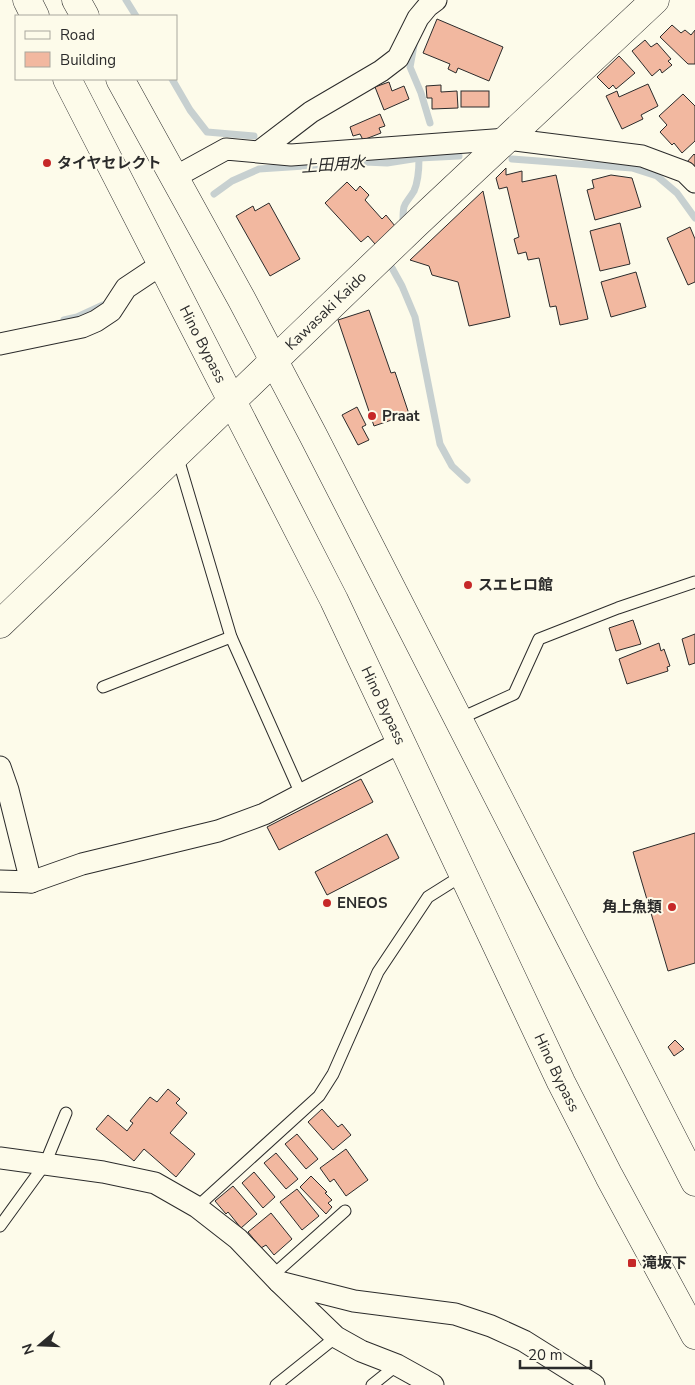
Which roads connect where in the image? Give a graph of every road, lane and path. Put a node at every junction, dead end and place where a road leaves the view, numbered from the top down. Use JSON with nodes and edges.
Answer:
{"nodes":[{"id":1,"x":27,"y":0,"type":"edge"},
{"id":2,"x":76,"y":0,"type":"edge"},
{"id":3,"x":436,"y":0,"type":"edge"},
{"id":4,"x":655,"y":0,"type":"edge"},
{"id":5,"x":34,"y":15,"type":"edge"},
{"id":6,"x":84,"y":15,"type":"edge"},
{"id":7,"x":68,"y":80,"type":"edge"},
{"id":8,"x":121,"y":80,"type":"edge"},
{"id":9,"x":507,"y":139,"type":"junction"},
{"id":10,"x":260,"y":151,"type":"junction"},
{"id":11,"x":175,"y":177,"type":"junction"},
{"id":12,"x":695,"y":182,"type":"edge"},
{"id":13,"x":162,"y":264,"type":"junction"},
{"id":14,"x":0,"y":344,"type":"edge"},
{"id":15,"x":275,"y":361,"type":"junction"},
{"id":16,"x":233,"y":401,"type":"junction"},
{"id":17,"x":177,"y":454,"type":"junction"},
{"id":18,"x":695,"y":582,"type":"edge"},
{"id":19,"x":0,"y":624,"type":"edge"},
{"id":20,"x":231,"y":636,"type":"junction"},
{"id":21,"x":103,"y":687,"type":"dead end"},
{"id":22,"x":459,"y":719,"type":"junction"},
{"id":23,"x":401,"y":742,"type":"junction"},
{"id":24,"x":0,"y":767,"type":"edge"},
{"id":25,"x":301,"y":794,"type":"junction"},
{"id":26,"x":463,"y":875,"type":"junction"},
{"id":27,"x":0,"y":881,"type":"edge"},
{"id":28,"x":31,"y":882,"type":"junction"},
{"id":29,"x":66,"y":1113,"type":"dead end"},
{"id":30,"x":0,"y":1158,"type":"edge"},
{"id":31,"x":45,"y":1164,"type":"junction"},
{"id":32,"x":695,"y":1182,"type":"edge"},
{"id":33,"x":197,"y":1207,"type":"junction"},
{"id":34,"x":345,"y":1211,"type":"dead end"},
{"id":35,"x":0,"y":1226,"type":"edge"},
{"id":36,"x":276,"y":1278,"type":"junction"},
{"id":37,"x":695,"y":1335,"type":"edge"},
{"id":38,"x":336,"y":1337,"type":"junction"},
{"id":39,"x":397,"y":1364,"type":"junction"},
{"id":40,"x":276,"y":1385,"type":"edge"},
{"id":41,"x":372,"y":1385,"type":"edge"},
{"id":42,"x":433,"y":1385,"type":"edge"},
{"id":43,"x":594,"y":1385,"type":"edge"}],
"edges":[{"from":1,"to":5,"type":"main road"},
{"from":2,"to":6,"type":"main road"},
{"from":3,"to":10,"type":"street"},
{"from":4,"to":9,"type":"main road","name":"Kawasaki Kaido"},
{"from":7,"to":13,"type":"main road","name":"Hino Bypass"},
{"from":8,"to":11,"type":"main road"},
{"from":9,"to":10,"type":"street"},
{"from":9,"to":12,"type":"street"},
{"from":9,"to":15,"type":"main road","name":"Kawasaki Kaido"},
{"from":10,"to":11,"type":"street"},
{"from":11,"to":15,"type":"main road"},
{"from":13,"to":14,"type":"street"},
{"from":13,"to":16,"type":"main road","name":"Hino Bypass"},
{"from":15,"to":16,"type":"main road","name":"Kawasaki Kaido"},
{"from":15,"to":22,"type":"main road"},
{"from":16,"to":17,"type":"main road","name":"Kawasaki Kaido"},
{"from":16,"to":23,"type":"main road","name":"Hino Bypass"},
{"from":17,"to":19,"type":"main road","name":"Kawasaki Kaido"},
{"from":17,"to":20,"type":"lane"},
{"from":18,"to":22,"type":"lane"},
{"from":20,"to":21,"type":"lane"},
{"from":20,"to":25,"type":"lane"},
{"from":22,"to":32,"type":"main road"},
{"from":23,"to":25,"type":"street"},
{"from":23,"to":26,"type":"main road","name":"Hino Bypass"},
{"from":24,"to":28,"type":"street"},
{"from":25,"to":28,"type":"street"},
{"from":26,"to":33,"type":"lane"},
{"from":26,"to":37,"type":"main road","name":"Hino Bypass"},
{"from":27,"to":28,"type":"street"},
{"from":29,"to":31,"type":"lane"},
{"from":30,"to":31,"type":"street"},
{"from":31,"to":33,"type":"street"},
{"from":31,"to":35,"type":"lane"},
{"from":33,"to":36,"type":"street"},
{"from":34,"to":36,"type":"lane"},
{"from":36,"to":38,"type":"street"},
{"from":36,"to":43,"type":"street"},
{"from":38,"to":39,"type":"street"},
{"from":38,"to":40,"type":"lane"},
{"from":39,"to":41,"type":"lane"},
{"from":39,"to":42,"type":"street"}]}
